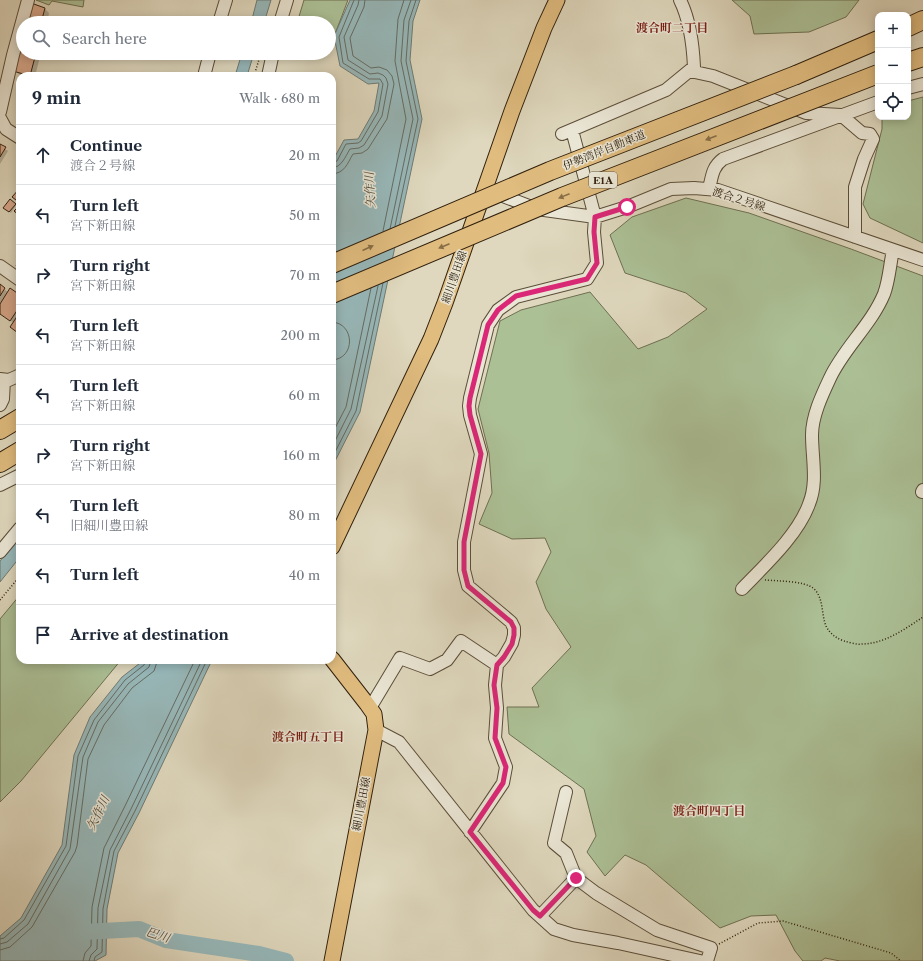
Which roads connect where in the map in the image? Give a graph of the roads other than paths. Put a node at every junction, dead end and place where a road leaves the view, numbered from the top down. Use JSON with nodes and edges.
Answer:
{"nodes":[{"id":1,"x":28,"y":0,"type":"edge"},
{"id":2,"x":226,"y":0,"type":"edge"},
{"id":3,"x":287,"y":0,"type":"edge"},
{"id":4,"x":557,"y":0,"type":"edge"},
{"id":5,"x":680,"y":0,"type":"edge"},
{"id":6,"x":24,"y":16,"type":"edge"},
{"id":7,"x":221,"y":16,"type":"edge"},
{"id":8,"x":282,"y":16,"type":"edge"},
{"id":9,"x":923,"y":20,"type":"edge"},
{"id":10,"x":911,"y":26,"type":"edge"},
{"id":11,"x":923,"y":26,"type":"edge"},
{"id":12,"x":911,"y":31,"type":"edge"},
{"id":13,"x":875,"y":41,"type":"edge"},
{"id":14,"x":875,"y":44,"type":"edge"},
{"id":15,"x":16,"y":48,"type":"edge"},
{"id":16,"x":923,"y":56,"type":"edge"},
{"id":17,"x":208,"y":60,"type":"edge"},
{"id":18,"x":271,"y":60,"type":"edge"},
{"id":19,"x":911,"y":61,"type":"edge"},
{"id":20,"x":923,"y":66,"type":"edge"},
{"id":21,"x":911,"y":70,"type":"edge"},
{"id":22,"x":690,"y":71,"type":"junction"},
{"id":23,"x":205,"y":72,"type":"edge"},
{"id":24,"x":269,"y":72,"type":"edge"},
{"id":25,"x":796,"y":75,"type":"junction"},
{"id":26,"x":875,"y":75,"type":"edge"},
{"id":27,"x":875,"y":82,"type":"edge"},
{"id":28,"x":923,"y":84,"type":"edge"},
{"id":29,"x":911,"y":87,"type":"edge"},
{"id":30,"x":875,"y":103,"type":"edge"},
{"id":31,"x":0,"y":112,"type":"edge"},
{"id":32,"x":841,"y":115,"type":"junction"},
{"id":33,"x":0,"y":118,"type":"edge"},
{"id":34,"x":731,"y":130,"type":"junction"},
{"id":35,"x":16,"y":135,"type":"edge"},
{"id":36,"x":484,"y":189,"type":"junction"},
{"id":37,"x":709,"y":189,"type":"junction"},
{"id":38,"x":595,"y":217,"type":"junction"},
{"id":39,"x":855,"y":237,"type":"junction"},
{"id":40,"x":894,"y":250,"type":"junction"},
{"id":41,"x":923,"y":260,"type":"edge"},
{"id":42,"x":336,"y":262,"type":"edge"},
{"id":43,"x":0,"y":266,"type":"edge"},
{"id":44,"x":16,"y":277,"type":"edge"},
{"id":45,"x":336,"y":292,"type":"edge"},
{"id":46,"x":16,"y":376,"type":"edge"},
{"id":47,"x":2,"y":380,"type":"edge"},
{"id":48,"x":0,"y":405,"type":"edge"},
{"id":49,"x":16,"y":420,"type":"edge"},
{"id":50,"x":0,"y":430,"type":"edge"},
{"id":51,"x":16,"y":453,"type":"edge"},
{"id":52,"x":0,"y":463,"type":"edge"},
{"id":53,"x":16,"y":476,"type":"edge"},
{"id":54,"x":0,"y":484,"type":"edge"},
{"id":55,"x":16,"y":533,"type":"edge"},
{"id":56,"x":336,"y":539,"type":"edge"},
{"id":57,"x":0,"y":552,"type":"edge"},
{"id":58,"x":742,"y":589,"type":"dead end"},
{"id":59,"x":336,"y":664,"type":"edge"},
{"id":60,"x":497,"y":665,"type":"junction"},
{"id":61,"x":370,"y":708,"type":"junction"},
{"id":62,"x":376,"y":730,"type":"junction"},
{"id":63,"x":566,"y":792,"type":"dead end"},
{"id":64,"x":470,"y":832,"type":"junction"},
{"id":65,"x":576,"y":878,"type":"junction"},
{"id":66,"x":540,"y":916,"type":"junction"},
{"id":67,"x":332,"y":961,"type":"edge"},
{"id":68,"x":700,"y":961,"type":"edge"},
{"id":69,"x":707,"y":961,"type":"edge"}],
"edges":[{"from":1,"to":6,"type":"street"},
{"from":2,"to":7,"type":"street"},
{"from":3,"to":8,"type":"street"},
{"from":4,"to":36,"type":"main road","name":"細川豊田線"},
{"from":5,"to":22,"type":"street"},
{"from":9,"to":10,"type":"highway"},
{"from":11,"to":12,"type":"highway"},
{"from":13,"to":25,"type":"highway"},
{"from":14,"to":25,"type":"highway","name":"伊勢湾岸自動車道","number":"E1A"},
{"from":15,"to":31,"type":"street"},
{"from":16,"to":19,"type":"highway"},
{"from":17,"to":23,"type":"street"},
{"from":18,"to":24,"type":"street"},
{"from":20,"to":21,"type":"highway"},
{"from":22,"to":32,"type":"street"},
{"from":22,"to":38,"type":"street"},
{"from":42,"to":25,"type":"highway","name":"伊勢湾岸自動車道","number":"E1A","one_way":true,"bridge":true},
{"from":26,"to":34,"type":"highway","number":"E1A","bridge":true},
{"from":27,"to":34,"type":"highway","bridge":true},
{"from":28,"to":29,"type":"street"},
{"from":30,"to":32,"type":"street"},
{"from":32,"to":37,"type":"street"},
{"from":32,"to":39,"type":"street"},
{"from":33,"to":35,"type":"street"},
{"from":34,"to":45,"type":"highway","number":"E1A","one_way":true,"bridge":true},
{"from":36,"to":38,"type":"street","name":"渡合２号線"},
{"from":36,"to":56,"type":"main road","name":"細川豊田線"},
{"from":37,"to":38,"type":"street","name":"渡合２号線"},
{"from":37,"to":39,"type":"street","name":"渡合２号線"},
{"from":38,"to":60,"type":"street"},
{"from":39,"to":40,"type":"street","name":"渡合２号線"},
{"from":40,"to":41,"type":"street","name":"渡合２号線"},
{"from":40,"to":58,"type":"street"},
{"from":43,"to":44,"type":"street"},
{"from":46,"to":47,"type":"street"},
{"from":47,"to":48,"type":"street"},
{"from":49,"to":50,"type":"highway"},
{"from":51,"to":52,"type":"highway"},
{"from":53,"to":54,"type":"street"},
{"from":55,"to":57,"type":"street"},
{"from":59,"to":61,"type":"main road","name":"細川豊田線"},
{"from":60,"to":61,"type":"street"},
{"from":60,"to":64,"type":"street"},
{"from":61,"to":62,"type":"main road","name":"細川豊田線"},
{"from":62,"to":64,"type":"street"},
{"from":62,"to":67,"type":"main road","name":"細川豊田線"},
{"from":63,"to":65,"type":"street"},
{"from":64,"to":66,"type":"street"},
{"from":65,"to":66,"type":"street"},
{"from":65,"to":69,"type":"street"},
{"from":66,"to":68,"type":"street"}]}
